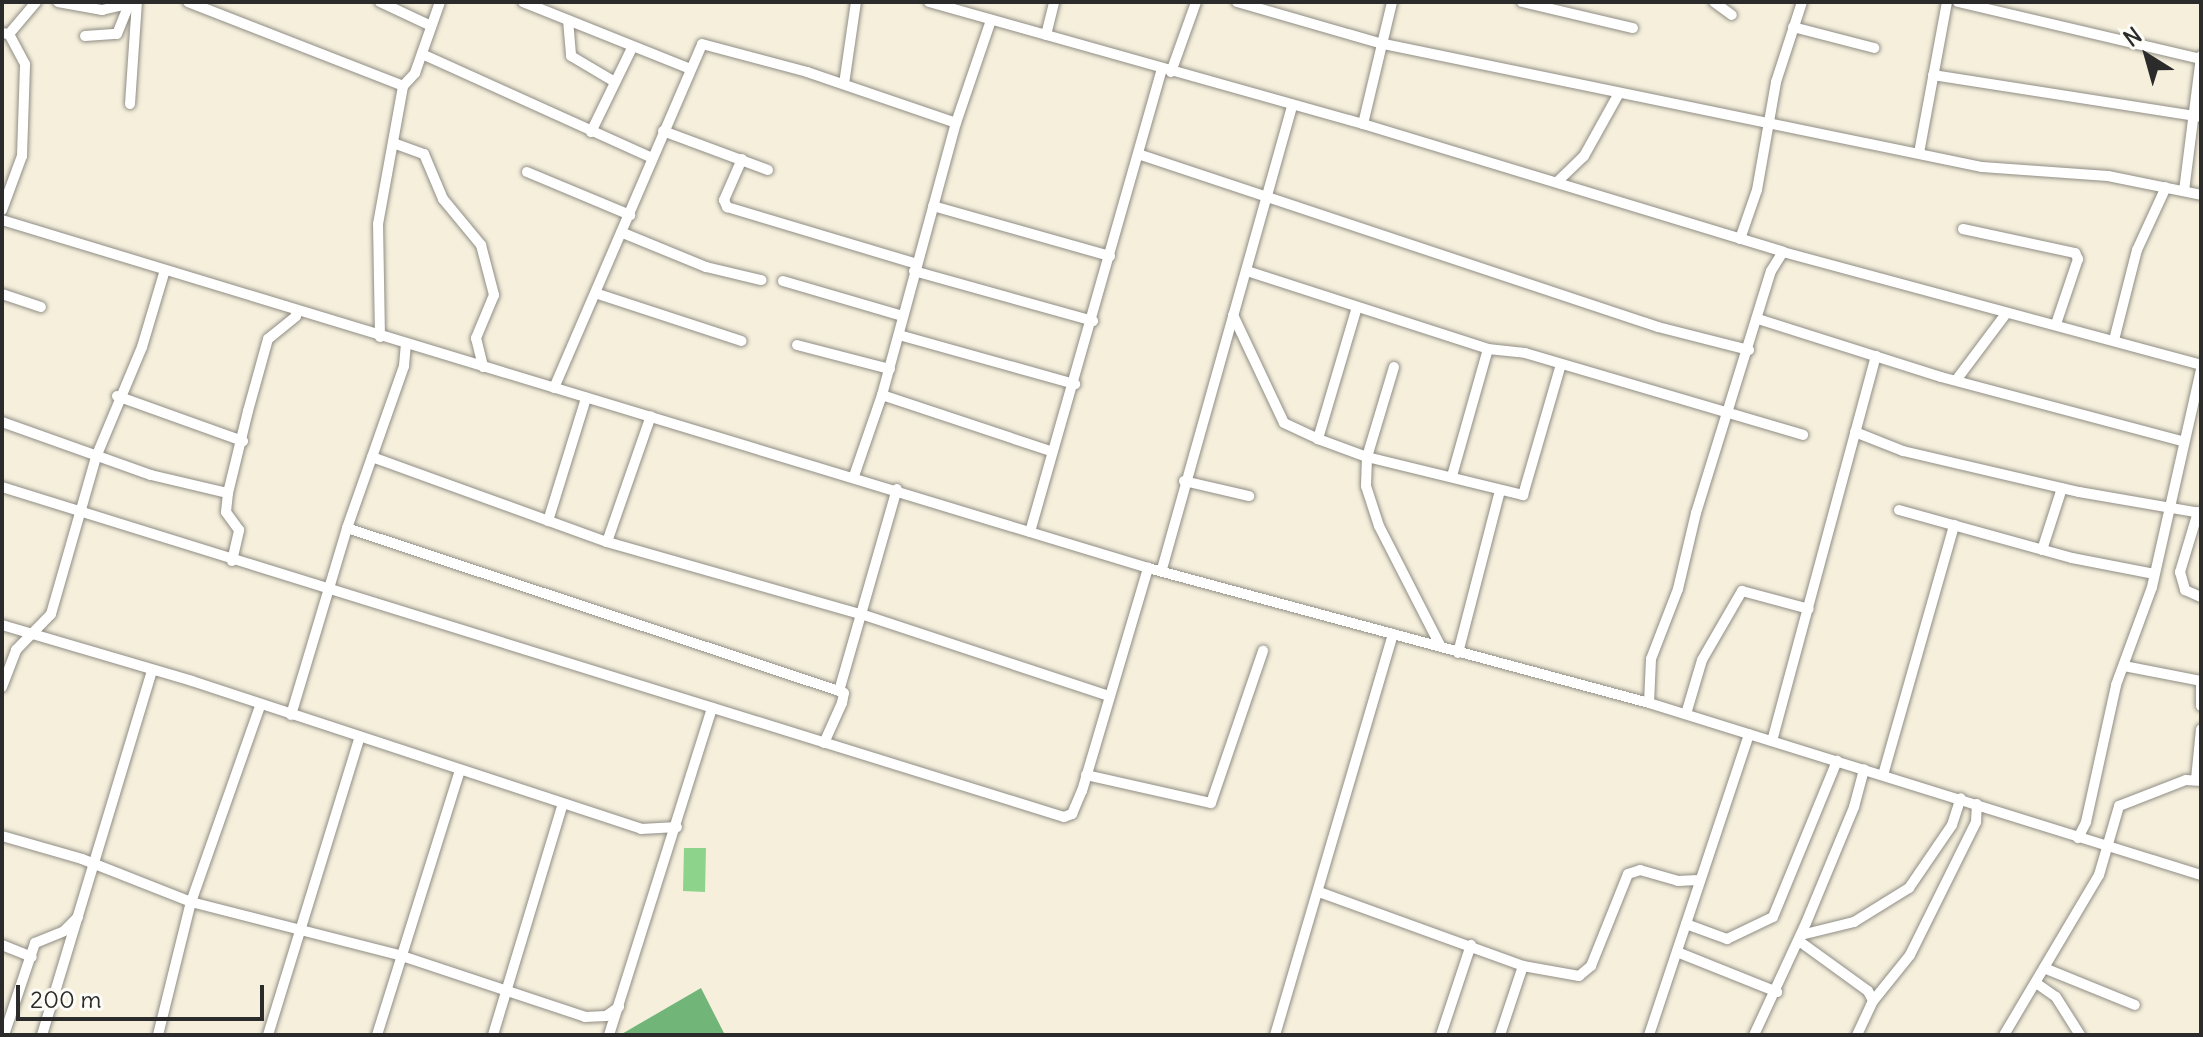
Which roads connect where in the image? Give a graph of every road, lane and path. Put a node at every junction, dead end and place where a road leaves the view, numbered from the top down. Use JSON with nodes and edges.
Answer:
{"nodes":[{"id":1,"x":36,"y":2,"type":"edge"},
{"id":2,"x":58,"y":2,"type":"edge"},
{"id":3,"x":188,"y":2,"type":"edge"},
{"id":4,"x":380,"y":2,"type":"edge"},
{"id":5,"x":440,"y":2,"type":"edge"},
{"id":6,"x":523,"y":2,"type":"edge"},
{"id":7,"x":856,"y":2,"type":"edge"},
{"id":8,"x":929,"y":2,"type":"edge"},
{"id":9,"x":1054,"y":2,"type":"edge"},
{"id":10,"x":1196,"y":2,"type":"edge"},
{"id":11,"x":1237,"y":2,"type":"edge"},
{"id":12,"x":1392,"y":2,"type":"edge"},
{"id":13,"x":1522,"y":2,"type":"edge"},
{"id":14,"x":1714,"y":2,"type":"edge"},
{"id":15,"x":1802,"y":2,"type":"edge"},
{"id":16,"x":1947,"y":2,"type":"edge"},
{"id":17,"x":1958,"y":2,"type":"edge"},
{"id":18,"x":132,"y":3,"type":"edge"},
{"id":19,"x":554,"y":8,"type":"edge"},
{"id":20,"x":1732,"y":15,"type":"dead end"},
{"id":21,"x":568,"y":20,"type":"junction"},
{"id":22,"x":991,"y":20,"type":"junction"},
{"id":23,"x":431,"y":26,"type":"junction"},
{"id":24,"x":1793,"y":27,"type":"junction"},
{"id":25,"x":1633,"y":28,"type":"dead end"},
{"id":26,"x":6,"y":33,"type":"edge"},
{"id":27,"x":1046,"y":35,"type":"junction"},
{"id":28,"x":85,"y":36,"type":"dead end"},
{"id":29,"x":1379,"y":43,"type":"junction"},
{"id":30,"x":632,"y":48,"type":"junction"},
{"id":31,"x":1874,"y":48,"type":"dead end"},
{"id":32,"x":422,"y":54,"type":"junction"},
{"id":33,"x":2201,"y":58,"type":"edge"},
{"id":34,"x":688,"y":68,"type":"junction"},
{"id":35,"x":1167,"y":71,"type":"junction"},
{"id":36,"x":1933,"y":75,"type":"junction"},
{"id":37,"x":615,"y":82,"type":"junction"},
{"id":38,"x":844,"y":84,"type":"junction"},
{"id":39,"x":403,"y":86,"type":"junction"},
{"id":40,"x":1619,"y":93,"type":"junction"},
{"id":41,"x":130,"y":104,"type":"dead end"},
{"id":42,"x":1292,"y":106,"type":"junction"},
{"id":43,"x":2198,"y":117,"type":"edge"},
{"id":44,"x":1766,"y":121,"type":"junction"},
{"id":45,"x":956,"y":123,"type":"junction"},
{"id":46,"x":1363,"y":124,"type":"junction"},
{"id":47,"x":663,"y":131,"type":"junction"},
{"id":48,"x":591,"y":132,"type":"junction"},
{"id":49,"x":396,"y":144,"type":"junction"},
{"id":50,"x":1919,"y":153,"type":"junction"},
{"id":51,"x":1141,"y":155,"type":"junction"},
{"id":52,"x":652,"y":158,"type":"junction"},
{"id":53,"x":742,"y":159,"type":"junction"},
{"id":54,"x":768,"y":170,"type":"dead end"},
{"id":55,"x":527,"y":172,"type":"dead end"},
{"id":56,"x":1557,"y":182,"type":"junction"},
{"id":57,"x":2166,"y":187,"type":"junction"},
{"id":58,"x":2184,"y":191,"type":"junction"},
{"id":59,"x":1264,"y":195,"type":"junction"},
{"id":60,"x":2201,"y":195,"type":"edge"},
{"id":61,"x":933,"y":206,"type":"junction"},
{"id":62,"x":2,"y":210,"type":"edge"},
{"id":63,"x":630,"y":215,"type":"junction"},
{"id":64,"x":2,"y":220,"type":"edge"},
{"id":65,"x":1963,"y":229,"type":"dead end"},
{"id":66,"x":623,"y":233,"type":"junction"},
{"id":67,"x":1740,"y":239,"type":"junction"},
{"id":68,"x":1758,"y":242,"type":"junction"},
{"id":69,"x":1783,"y":252,"type":"junction"},
{"id":70,"x":1110,"y":256,"type":"junction"},
{"id":71,"x":916,"y":268,"type":"junction"},
{"id":72,"x":165,"y":270,"type":"junction"},
{"id":73,"x":1247,"y":271,"type":"junction"},
{"id":74,"x":1771,"y":271,"type":"junction"},
{"id":75,"x":761,"y":280,"type":"dead end"},
{"id":76,"x":783,"y":281,"type":"dead end"},
{"id":77,"x":2,"y":294,"type":"edge"},
{"id":78,"x":598,"y":294,"type":"junction"},
{"id":79,"x":41,"y":307,"type":"dead end"},
{"id":80,"x":1357,"y":307,"type":"junction"},
{"id":81,"x":296,"y":311,"type":"junction"},
{"id":82,"x":1233,"y":315,"type":"junction"},
{"id":83,"x":2005,"y":315,"type":"junction"},
{"id":84,"x":903,"y":316,"type":"junction"},
{"id":85,"x":1758,"y":319,"type":"junction"},
{"id":86,"x":1093,"y":321,"type":"junction"},
{"id":87,"x":2056,"y":324,"type":"junction"},
{"id":88,"x":899,"y":335,"type":"junction"},
{"id":89,"x":380,"y":337,"type":"junction"},
{"id":90,"x":2114,"y":340,"type":"junction"},
{"id":91,"x":742,"y":341,"type":"dead end"},
{"id":92,"x":406,"y":345,"type":"junction"},
{"id":93,"x":797,"y":345,"type":"dead end"},
{"id":94,"x":1488,"y":349,"type":"junction"},
{"id":95,"x":1749,"y":350,"type":"junction"},
{"id":96,"x":1876,"y":356,"type":"junction"},
{"id":97,"x":1561,"y":364,"type":"junction"},
{"id":98,"x":483,"y":367,"type":"junction"},
{"id":99,"x":1394,"y":367,"type":"dead end"},
{"id":100,"x":2201,"y":367,"type":"edge"},
{"id":101,"x":890,"y":369,"type":"junction"},
{"id":102,"x":1957,"y":379,"type":"junction"},
{"id":103,"x":1075,"y":384,"type":"junction"},
{"id":104,"x":554,"y":388,"type":"junction"},
{"id":105,"x":882,"y":395,"type":"junction"},
{"id":106,"x":117,"y":396,"type":"junction"},
{"id":107,"x":586,"y":398,"type":"junction"},
{"id":108,"x":651,"y":416,"type":"junction"},
{"id":109,"x":1725,"y":416,"type":"junction"},
{"id":110,"x":2,"y":422,"type":"edge"},
{"id":111,"x":1855,"y":432,"type":"junction"},
{"id":112,"x":1803,"y":435,"type":"dead end"},
{"id":113,"x":1318,"y":439,"type":"junction"},
{"id":114,"x":243,"y":441,"type":"junction"},
{"id":115,"x":2181,"y":441,"type":"junction"},
{"id":116,"x":1050,"y":451,"type":"junction"},
{"id":117,"x":96,"y":457,"type":"junction"},
{"id":118,"x":372,"y":457,"type":"junction"},
{"id":119,"x":1367,"y":457,"type":"junction"},
{"id":120,"x":854,"y":476,"type":"junction"},
{"id":121,"x":1452,"y":476,"type":"junction"},
{"id":122,"x":1184,"y":481,"type":"junction"},
{"id":123,"x":2,"y":487,"type":"edge"},
{"id":124,"x":2062,"y":488,"type":"junction"},
{"id":125,"x":897,"y":489,"type":"junction"},
{"id":126,"x":1500,"y":491,"type":"junction"},
{"id":127,"x":228,"y":493,"type":"junction"},
{"id":128,"x":1249,"y":496,"type":"dead end"},
{"id":129,"x":2170,"y":506,"type":"junction"},
{"id":130,"x":1899,"y":510,"type":"dead end"},
{"id":131,"x":2200,"y":513,"type":"edge"},
{"id":132,"x":84,"y":514,"type":"junction"},
{"id":133,"x":548,"y":521,"type":"junction"},
{"id":134,"x":1954,"y":525,"type":"junction"},
{"id":135,"x":347,"y":528,"type":"junction"},
{"id":136,"x":1030,"y":532,"type":"junction"},
{"id":137,"x":607,"y":542,"type":"junction"},
{"id":138,"x":2042,"y":550,"type":"junction"},
{"id":139,"x":232,"y":561,"type":"junction"},
{"id":140,"x":1148,"y":568,"type":"junction"},
{"id":141,"x":1162,"y":569,"type":"junction"},
{"id":142,"x":2154,"y":574,"type":"junction"},
{"id":143,"x":328,"y":591,"type":"junction"},
{"id":144,"x":2201,"y":597,"type":"edge"},
{"id":145,"x":1809,"y":609,"type":"junction"},
{"id":146,"x":864,"y":615,"type":"junction"},
{"id":147,"x":4,"y":623,"type":"edge"},
{"id":148,"x":1393,"y":634,"type":"junction"},
{"id":149,"x":31,"y":635,"type":"junction"},
{"id":150,"x":1441,"y":647,"type":"junction"},
{"id":151,"x":1263,"y":651,"type":"dead end"},
{"id":152,"x":1458,"y":653,"type":"junction"},
{"id":153,"x":2124,"y":666,"type":"junction"},
{"id":154,"x":152,"y":671,"type":"junction"},
{"id":155,"x":2201,"y":682,"type":"edge"},
{"id":156,"x":2,"y":687,"type":"edge"},
{"id":157,"x":839,"y":691,"type":"junction"},
{"id":158,"x":1109,"y":696,"type":"junction"},
{"id":159,"x":1649,"y":703,"type":"junction"},
{"id":160,"x":260,"y":706,"type":"junction"},
{"id":161,"x":2201,"y":706,"type":"edge"},
{"id":162,"x":712,"y":708,"type":"junction"},
{"id":163,"x":1686,"y":714,"type":"junction"},
{"id":164,"x":291,"y":715,"type":"junction"},
{"id":165,"x":2201,"y":729,"type":"edge"},
{"id":166,"x":1749,"y":734,"type":"junction"},
{"id":167,"x":359,"y":739,"type":"junction"},
{"id":168,"x":1772,"y":741,"type":"junction"},
{"id":169,"x":824,"y":743,"type":"junction"},
{"id":170,"x":1837,"y":761,"type":"junction"},
{"id":171,"x":1864,"y":769,"type":"junction"},
{"id":172,"x":460,"y":770,"type":"junction"},
{"id":173,"x":1086,"y":775,"type":"junction"},
{"id":174,"x":1883,"y":775,"type":"junction"},
{"id":175,"x":2199,"y":780,"type":"edge"},
{"id":176,"x":1961,"y":798,"type":"junction"},
{"id":177,"x":563,"y":803,"type":"junction"},
{"id":178,"x":1977,"y":804,"type":"junction"},
{"id":179,"x":677,"y":827,"type":"junction"},
{"id":180,"x":2,"y":836,"type":"edge"},
{"id":181,"x":2078,"y":838,"type":"junction"},
{"id":182,"x":2107,"y":845,"type":"junction"},
{"id":183,"x":92,"y":865,"type":"junction"},
{"id":184,"x":2201,"y":875,"type":"edge"},
{"id":185,"x":1698,"y":880,"type":"junction"},
{"id":186,"x":1319,"y":892,"type":"junction"},
{"id":187,"x":191,"y":902,"type":"junction"},
{"id":188,"x":82,"y":913,"type":"junction"},
{"id":189,"x":1686,"y":924,"type":"junction"},
{"id":190,"x":300,"y":933,"type":"junction"},
{"id":191,"x":1800,"y":938,"type":"junction"},
{"id":192,"x":2,"y":945,"type":"edge"},
{"id":193,"x":1471,"y":945,"type":"junction"},
{"id":194,"x":1677,"y":952,"type":"junction"},
{"id":195,"x":399,"y":955,"type":"junction"},
{"id":196,"x":32,"y":957,"type":"junction"},
{"id":197,"x":1523,"y":966,"type":"junction"},
{"id":198,"x":2044,"y":968,"type":"junction"},
{"id":199,"x":2036,"y":983,"type":"junction"},
{"id":200,"x":506,"y":992,"type":"junction"},
{"id":201,"x":1777,"y":992,"type":"junction"},
{"id":202,"x":1873,"y":1001,"type":"junction"},
{"id":203,"x":2135,"y":1005,"type":"dead end"},
{"id":204,"x":619,"y":1007,"type":"junction"},
{"id":205,"x":4,"y":1033,"type":"edge"},
{"id":206,"x":42,"y":1035,"type":"edge"},
{"id":207,"x":158,"y":1035,"type":"edge"},
{"id":208,"x":268,"y":1035,"type":"edge"},
{"id":209,"x":377,"y":1035,"type":"edge"},
{"id":210,"x":493,"y":1035,"type":"edge"},
{"id":211,"x":609,"y":1035,"type":"edge"},
{"id":212,"x":1275,"y":1035,"type":"edge"},
{"id":213,"x":1441,"y":1035,"type":"edge"},
{"id":214,"x":1500,"y":1035,"type":"edge"},
{"id":215,"x":1649,"y":1035,"type":"edge"},
{"id":216,"x":1754,"y":1035,"type":"edge"},
{"id":217,"x":1857,"y":1035,"type":"edge"},
{"id":218,"x":2004,"y":1035,"type":"edge"},
{"id":219,"x":2080,"y":1035,"type":"edge"}],
"edges":[{"from":1,"to":26,"type":"street"},
{"from":2,"to":18,"type":"street"},
{"from":3,"to":39,"type":"street"},
{"from":4,"to":23,"type":"street"},
{"from":5,"to":23,"type":"street"},
{"from":6,"to":19,"type":"street"},
{"from":7,"to":38,"type":"street"},
{"from":8,"to":22,"type":"street"},
{"from":9,"to":27,"type":"street"},
{"from":10,"to":35,"type":"street"},
{"from":11,"to":29,"type":"street"},
{"from":12,"to":29,"type":"street"},
{"from":13,"to":25,"type":"street"},
{"from":14,"to":20,"type":"street"},
{"from":15,"to":24,"type":"street"},
{"from":16,"to":36,"type":"street"},
{"from":17,"to":33,"type":"street"},
{"from":18,"to":28,"type":"street"},
{"from":18,"to":41,"type":"street"},
{"from":19,"to":21,"type":"street"},
{"from":21,"to":30,"type":"street"},
{"from":21,"to":37,"type":"street"},
{"from":22,"to":27,"type":"street"},
{"from":22,"to":45,"type":"street"},
{"from":23,"to":32,"type":"street"},
{"from":24,"to":31,"type":"street"},
{"from":24,"to":44,"type":"street"},
{"from":26,"to":62,"type":"street"},
{"from":27,"to":35,"type":"street"},
{"from":29,"to":40,"type":"street"},
{"from":29,"to":46,"type":"street"},
{"from":30,"to":34,"type":"street"},
{"from":30,"to":37,"type":"street"},
{"from":32,"to":39,"type":"street"},
{"from":32,"to":48,"type":"street"},
{"from":33,"to":43,"type":"street"},
{"from":34,"to":38,"type":"street"},
{"from":34,"to":47,"type":"street"},
{"from":35,"to":42,"type":"street"},
{"from":35,"to":51,"type":"street"},
{"from":36,"to":43,"type":"street"},
{"from":36,"to":50,"type":"street"},
{"from":37,"to":48,"type":"street"},
{"from":38,"to":45,"type":"street"},
{"from":39,"to":49,"type":"street"},
{"from":40,"to":44,"type":"street"},
{"from":40,"to":56,"type":"street"},
{"from":42,"to":46,"type":"street"},
{"from":42,"to":59,"type":"street"},
{"from":43,"to":58,"type":"street"},
{"from":44,"to":50,"type":"street"},
{"from":44,"to":67,"type":"street"},
{"from":45,"to":61,"type":"street"},
{"from":46,"to":56,"type":"street"},
{"from":47,"to":52,"type":"street"},
{"from":47,"to":53,"type":"street"},
{"from":48,"to":52,"type":"street"},
{"from":49,"to":89,"type":"street"},
{"from":49,"to":98,"type":"street"},
{"from":50,"to":57,"type":"street"},
{"from":51,"to":59,"type":"street"},
{"from":51,"to":70,"type":"street"},
{"from":52,"to":63,"type":"street"},
{"from":53,"to":54,"type":"street"},
{"from":53,"to":71,"type":"street"},
{"from":55,"to":63,"type":"street"},
{"from":56,"to":67,"type":"street"},
{"from":57,"to":58,"type":"street"},
{"from":57,"to":90,"type":"street"},
{"from":58,"to":60,"type":"street"},
{"from":59,"to":73,"type":"street"},
{"from":59,"to":95,"type":"street"},
{"from":61,"to":70,"type":"street"},
{"from":61,"to":71,"type":"street"},
{"from":63,"to":66,"type":"street"},
{"from":64,"to":72,"type":"street"},
{"from":65,"to":87,"type":"street"},
{"from":66,"to":75,"type":"street"},
{"from":66,"to":78,"type":"street"},
{"from":67,"to":68,"type":"street"},
{"from":68,"to":69,"type":"street"},
{"from":68,"to":74,"type":"street"},
{"from":69,"to":74,"type":"street"},
{"from":69,"to":83,"type":"street"},
{"from":70,"to":86,"type":"street"},
{"from":71,"to":84,"type":"street"},
{"from":71,"to":86,"type":"street"},
{"from":72,"to":81,"type":"street"},
{"from":72,"to":106,"type":"street"},
{"from":73,"to":80,"type":"street"},
{"from":73,"to":82,"type":"street"},
{"from":74,"to":85,"type":"street"},
{"from":76,"to":84,"type":"street"},
{"from":77,"to":79,"type":"street"},
{"from":78,"to":91,"type":"street"},
{"from":78,"to":104,"type":"street"},
{"from":80,"to":94,"type":"street"},
{"from":80,"to":113,"type":"street"},
{"from":81,"to":89,"type":"street"},
{"from":81,"to":114,"type":"street"},
{"from":82,"to":113,"type":"street"},
{"from":82,"to":122,"type":"street"},
{"from":83,"to":87,"type":"street"},
{"from":83,"to":102,"type":"street"},
{"from":84,"to":88,"type":"street"},
{"from":85,"to":95,"type":"street"},
{"from":85,"to":96,"type":"street"},
{"from":86,"to":103,"type":"street"},
{"from":87,"to":90,"type":"street"},
{"from":88,"to":101,"type":"street"},
{"from":88,"to":103,"type":"street"},
{"from":89,"to":92,"type":"street"},
{"from":90,"to":100,"type":"street"},
{"from":92,"to":98,"type":"street"},
{"from":92,"to":118,"type":"street"},
{"from":93,"to":101,"type":"street"},
{"from":94,"to":97,"type":"street"},
{"from":94,"to":121,"type":"street"},
{"from":95,"to":109,"type":"street"},
{"from":96,"to":102,"type":"street"},
{"from":96,"to":111,"type":"street"},
{"from":97,"to":109,"type":"street"},
{"from":97,"to":126,"type":"street"},
{"from":98,"to":104,"type":"street"},
{"from":99,"to":119,"type":"street"},
{"from":100,"to":115,"type":"street"},
{"from":101,"to":105,"type":"street"},
{"from":102,"to":115,"type":"street"},
{"from":103,"to":116,"type":"street"},
{"from":104,"to":107,"type":"street"},
{"from":105,"to":116,"type":"street"},
{"from":105,"to":120,"type":"street"},
{"from":106,"to":114,"type":"street"},
{"from":106,"to":117,"type":"street"},
{"from":107,"to":108,"type":"street"},
{"from":107,"to":133,"type":"street"},
{"from":108,"to":120,"type":"street"},
{"from":108,"to":137,"type":"street"},
{"from":109,"to":112,"type":"street"},
{"from":109,"to":159,"type":"street"},
{"from":110,"to":117,"type":"street"},
{"from":111,"to":124,"type":"street"},
{"from":111,"to":145,"type":"street"},
{"from":113,"to":119,"type":"street"},
{"from":114,"to":127,"type":"street"},
{"from":115,"to":129,"type":"street"},
{"from":116,"to":136,"type":"street"},
{"from":117,"to":127,"type":"street"},
{"from":117,"to":132,"type":"street"},
{"from":118,"to":133,"type":"street"},
{"from":118,"to":135,"type":"street"},
{"from":119,"to":121,"type":"street"},
{"from":119,"to":150,"type":"street"},
{"from":120,"to":125,"type":"street"},
{"from":121,"to":126,"type":"street"},
{"from":122,"to":128,"type":"street"},
{"from":122,"to":141,"type":"street"},
{"from":123,"to":132,"type":"street"},
{"from":124,"to":129,"type":"street"},
{"from":124,"to":138,"type":"street"},
{"from":125,"to":136,"type":"street"},
{"from":125,"to":146,"type":"street"},
{"from":126,"to":152,"type":"street"},
{"from":127,"to":139,"type":"street"},
{"from":129,"to":131,"type":"street"},
{"from":129,"to":142,"type":"street"},
{"from":130,"to":134,"type":"street"},
{"from":131,"to":144,"type":"street"},
{"from":132,"to":139,"type":"street"},
{"from":132,"to":149,"type":"street"},
{"from":133,"to":137,"type":"street"},
{"from":134,"to":138,"type":"street"},
{"from":134,"to":174,"type":"street"},
{"from":135,"to":143,"type":"street"},
{"from":135,"to":157,"type":"street"},
{"from":136,"to":140,"type":"street"},
{"from":137,"to":146,"type":"street"},
{"from":138,"to":142,"type":"street"},
{"from":139,"to":143,"type":"street"},
{"from":140,"to":141,"type":"street"},
{"from":140,"to":158,"type":"street"},
{"from":141,"to":148,"type":"street"},
{"from":142,"to":153,"type":"street"},
{"from":143,"to":162,"type":"street"},
{"from":143,"to":164,"type":"street"},
{"from":145,"to":163,"type":"street"},
{"from":145,"to":168,"type":"street"},
{"from":146,"to":157,"type":"street"},
{"from":146,"to":158,"type":"street"},
{"from":147,"to":149,"type":"street"},
{"from":148,"to":150,"type":"street"},
{"from":148,"to":186,"type":"street"},
{"from":149,"to":154,"type":"street"},
{"from":149,"to":156,"type":"street"},
{"from":150,"to":152,"type":"street"},
{"from":151,"to":173,"type":"street"},
{"from":152,"to":159,"type":"street"},
{"from":153,"to":155,"type":"street"},
{"from":153,"to":181,"type":"street"},
{"from":154,"to":160,"type":"street"},
{"from":154,"to":183,"type":"street"},
{"from":155,"to":161,"type":"street"},
{"from":157,"to":169,"type":"street"},
{"from":158,"to":173,"type":"street"},
{"from":159,"to":163,"type":"street"},
{"from":160,"to":164,"type":"street"},
{"from":160,"to":187,"type":"street"},
{"from":162,"to":169,"type":"street"},
{"from":162,"to":179,"type":"street"},
{"from":163,"to":166,"type":"street"},
{"from":164,"to":167,"type":"street"},
{"from":165,"to":175,"type":"street"},
{"from":166,"to":168,"type":"street"},
{"from":166,"to":185,"type":"street"},
{"from":167,"to":172,"type":"street"},
{"from":167,"to":190,"type":"street"},
{"from":168,"to":170,"type":"street"},
{"from":169,"to":173,"type":"street"},
{"from":170,"to":171,"type":"street"},
{"from":170,"to":189,"type":"street"},
{"from":171,"to":174,"type":"street"},
{"from":171,"to":191,"type":"street"},
{"from":172,"to":177,"type":"street"},
{"from":172,"to":195,"type":"street"},
{"from":174,"to":176,"type":"street"},
{"from":175,"to":182,"type":"street"},
{"from":176,"to":178,"type":"street"},
{"from":176,"to":191,"type":"street"},
{"from":177,"to":179,"type":"street"},
{"from":177,"to":200,"type":"street"},
{"from":178,"to":181,"type":"street"},
{"from":178,"to":202,"type":"street"},
{"from":179,"to":204,"type":"street"},
{"from":180,"to":183,"type":"street"},
{"from":181,"to":182,"type":"street"},
{"from":182,"to":184,"type":"street"},
{"from":182,"to":198,"type":"street"},
{"from":183,"to":187,"type":"street"},
{"from":183,"to":188,"type":"street"},
{"from":185,"to":189,"type":"street"},
{"from":185,"to":197,"type":"street"},
{"from":186,"to":193,"type":"street"},
{"from":186,"to":212,"type":"street"},
{"from":187,"to":190,"type":"street"},
{"from":187,"to":207,"type":"street"},
{"from":188,"to":196,"type":"street"},
{"from":188,"to":206,"type":"street"},
{"from":189,"to":194,"type":"street"},
{"from":190,"to":195,"type":"street"},
{"from":190,"to":208,"type":"street"},
{"from":191,"to":201,"type":"street"},
{"from":191,"to":202,"type":"street"},
{"from":192,"to":196,"type":"street"},
{"from":193,"to":197,"type":"street"},
{"from":193,"to":213,"type":"street"},
{"from":194,"to":201,"type":"street"},
{"from":194,"to":215,"type":"street"},
{"from":195,"to":200,"type":"street"},
{"from":195,"to":209,"type":"street"},
{"from":196,"to":205,"type":"street"},
{"from":197,"to":214,"type":"street"},
{"from":198,"to":199,"type":"street"},
{"from":198,"to":203,"type":"street"},
{"from":199,"to":218,"type":"street"},
{"from":199,"to":219,"type":"street"},
{"from":200,"to":204,"type":"street"},
{"from":200,"to":210,"type":"street"},
{"from":201,"to":216,"type":"street"},
{"from":202,"to":217,"type":"street"},
{"from":204,"to":211,"type":"street"}]}
